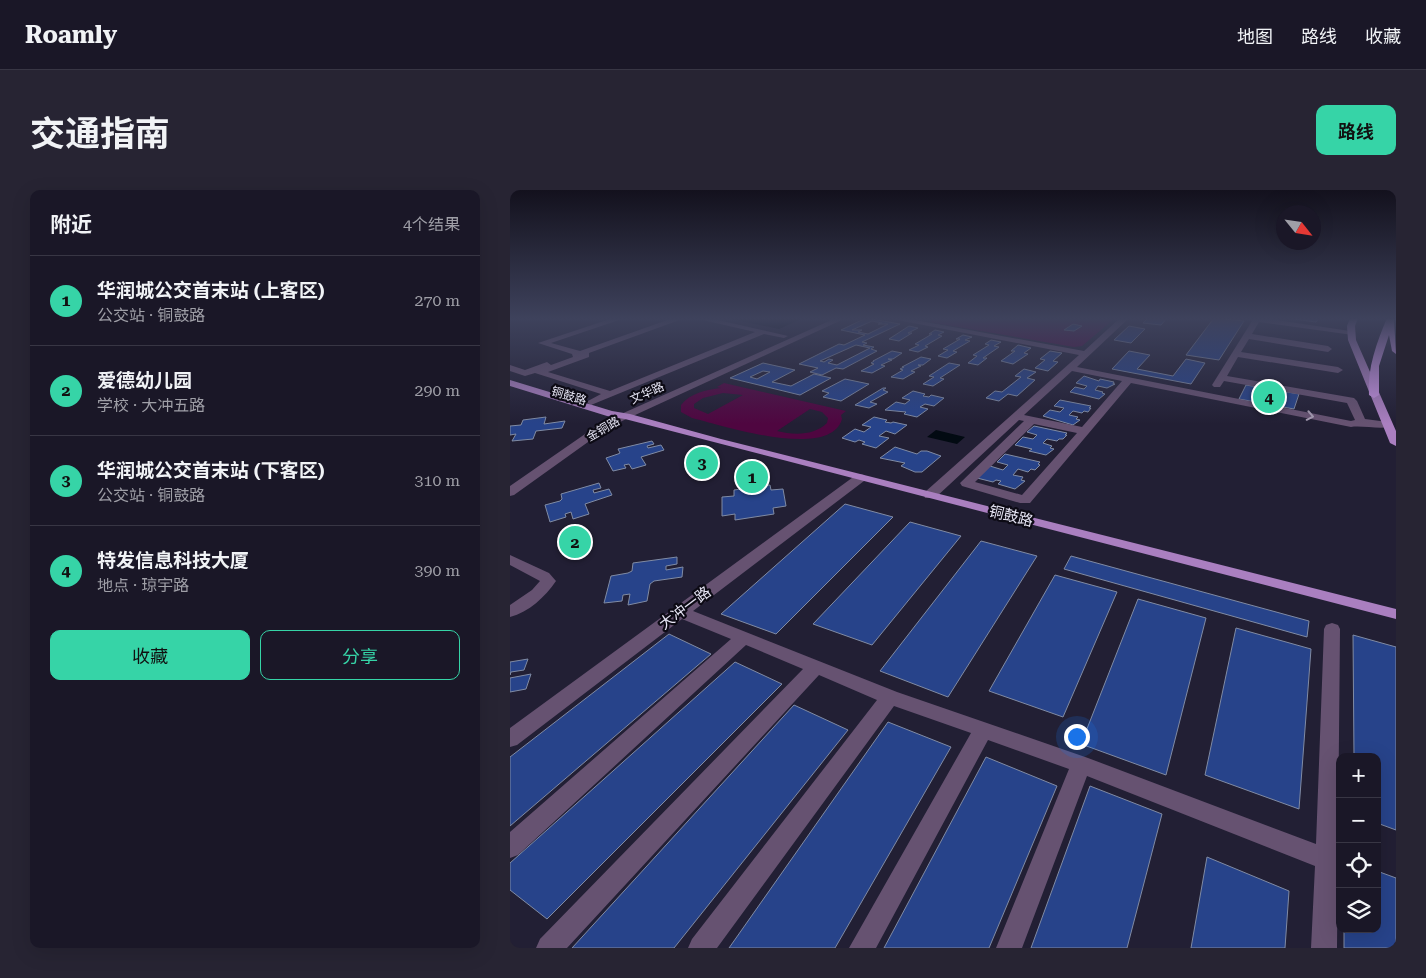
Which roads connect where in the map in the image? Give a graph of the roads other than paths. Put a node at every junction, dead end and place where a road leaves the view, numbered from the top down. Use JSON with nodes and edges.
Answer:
{"nodes":[{"id":1,"x":579,"y":353,"type":"edge"},
{"id":2,"x":581,"y":353,"type":"edge"},
{"id":3,"x":709,"y":353,"type":"edge"},
{"id":4,"x":741,"y":353,"type":"edge"},
{"id":5,"x":764,"y":353,"type":"edge"},
{"id":6,"x":1083,"y":353,"type":"edge"},
{"id":7,"x":1358,"y":353,"type":"edge"},
{"id":8,"x":1379,"y":353,"type":"edge"},
{"id":9,"x":1086,"y":354,"type":"joint"},
{"id":10,"x":1236,"y":354,"type":"joint"},
{"id":11,"x":688,"y":362,"type":"junction"},
{"id":12,"x":510,"y":368,"type":"edge"},
{"id":13,"x":1070,"y":368,"type":"junction"},
{"id":14,"x":1338,"y":370,"type":"dead end"},
{"id":15,"x":510,"y":378,"type":"edge"},
{"id":16,"x":1222,"y":378,"type":"junction"},
{"id":17,"x":1128,"y":380,"type":"junction"},
{"id":18,"x":510,"y":383,"type":"edge"},
{"id":19,"x":611,"y":394,"type":"junction"},
{"id":20,"x":1374,"y":395,"type":"junction"},
{"id":21,"x":1211,"y":396,"type":"junction"},
{"id":22,"x":591,"y":402,"type":"junction"},
{"id":23,"x":626,"y":416,"type":"junction"},
{"id":24,"x":1017,"y":416,"type":"junction"},
{"id":25,"x":1032,"y":420,"type":"junction"},
{"id":26,"x":1361,"y":422,"type":"junction"},
{"id":27,"x":1388,"y":425,"type":"junction"},
{"id":28,"x":1084,"y":431,"type":"junction"},
{"id":29,"x":1396,"y":443,"type":"edge"},
{"id":30,"x":860,"y":478,"type":"junction"},
{"id":31,"x":510,"y":492,"type":"edge"},
{"id":32,"x":930,"y":495,"type":"junction"},
{"id":33,"x":510,"y":504,"type":"edge"},
{"id":34,"x":510,"y":559,"type":"edge"},
{"id":35,"x":510,"y":612,"type":"edge"},
{"id":36,"x":680,"y":612,"type":"junction"},
{"id":37,"x":1396,"y":614,"type":"edge"},
{"id":38,"x":1332,"y":629,"type":"dead end"},
{"id":39,"x":743,"y":638,"type":"junction"},
{"id":40,"x":815,"y":668,"type":"junction"},
{"id":41,"x":890,"y":697,"type":"junction"},
{"id":42,"x":983,"y":730,"type":"junction"},
{"id":43,"x":510,"y":739,"type":"edge"},
{"id":44,"x":1081,"y":764,"type":"junction"},
{"id":45,"x":510,"y":846,"type":"edge"},
{"id":46,"x":1328,"y":859,"type":"junction"},
{"id":47,"x":549,"y":948,"type":"edge"},
{"id":48,"x":701,"y":948,"type":"edge"},
{"id":49,"x":862,"y":948,"type":"edge"},
{"id":50,"x":1009,"y":948,"type":"edge"},
{"id":51,"x":1324,"y":948,"type":"edge"}],
"edges":[{"from":1,"to":12,"type":"street"},
{"from":2,"to":19,"type":"street"},
{"from":3,"to":11,"type":"street"},
{"from":4,"to":11,"type":"street"},
{"from":5,"to":23,"type":"street","name":"文华路"},
{"from":6,"to":9,"type":"street"},
{"from":7,"to":20,"type":"main road"},
{"from":8,"to":20,"type":"highway"},
{"from":9,"to":13,"type":"street"},
{"from":10,"to":14,"type":"street"},
{"from":10,"to":16,"type":"street"},
{"from":11,"to":19,"type":"street"},
{"from":13,"to":17,"type":"street"},
{"from":13,"to":24,"type":"street"},
{"from":15,"to":22,"type":"main road","name":"铜鼓路"},
{"from":16,"to":21,"type":"street"},
{"from":16,"to":26,"type":"street"},
{"from":17,"to":21,"type":"street"},
{"from":17,"to":28,"type":"street"},
{"from":18,"to":23,"type":"main road","name":"铜鼓路"},
{"from":19,"to":22,"type":"street"},
{"from":20,"to":27,"type":"main road"},
{"from":21,"to":26,"type":"street","one_way":true},
{"from":22,"to":23,"type":"main road","name":"铜鼓路"},
{"from":23,"to":30,"type":"main road","name":"铜鼓路"},
{"from":23,"to":31,"type":"street","name":"金铜路"},
{"from":23,"to":33,"type":"street","name":"金铜路"},
{"from":24,"to":25,"type":"street"},
{"from":24,"to":32,"type":"street"},
{"from":25,"to":28,"type":"street"},
{"from":25,"to":28,"type":"street"},
{"from":26,"to":27,"type":"street"},
{"from":27,"to":29,"type":"main road"},
{"from":30,"to":32,"type":"main road","name":"铜鼓路"},
{"from":30,"to":36,"type":"street","name":"大冲一路"},
{"from":32,"to":37,"type":"main road","name":"铜鼓路"},
{"from":34,"to":35,"type":"street"},
{"from":36,"to":39,"type":"street"},
{"from":36,"to":43,"type":"street","name":"大冲一路"},
{"from":38,"to":46,"type":"street"},
{"from":39,"to":40,"type":"street"},
{"from":39,"to":45,"type":"street"},
{"from":40,"to":41,"type":"street"},
{"from":40,"to":47,"type":"street"},
{"from":41,"to":42,"type":"street"},
{"from":41,"to":48,"type":"street"},
{"from":42,"to":44,"type":"street"},
{"from":42,"to":49,"type":"street"},
{"from":44,"to":46,"type":"street"},
{"from":44,"to":50,"type":"street"},
{"from":46,"to":51,"type":"street"}]}
